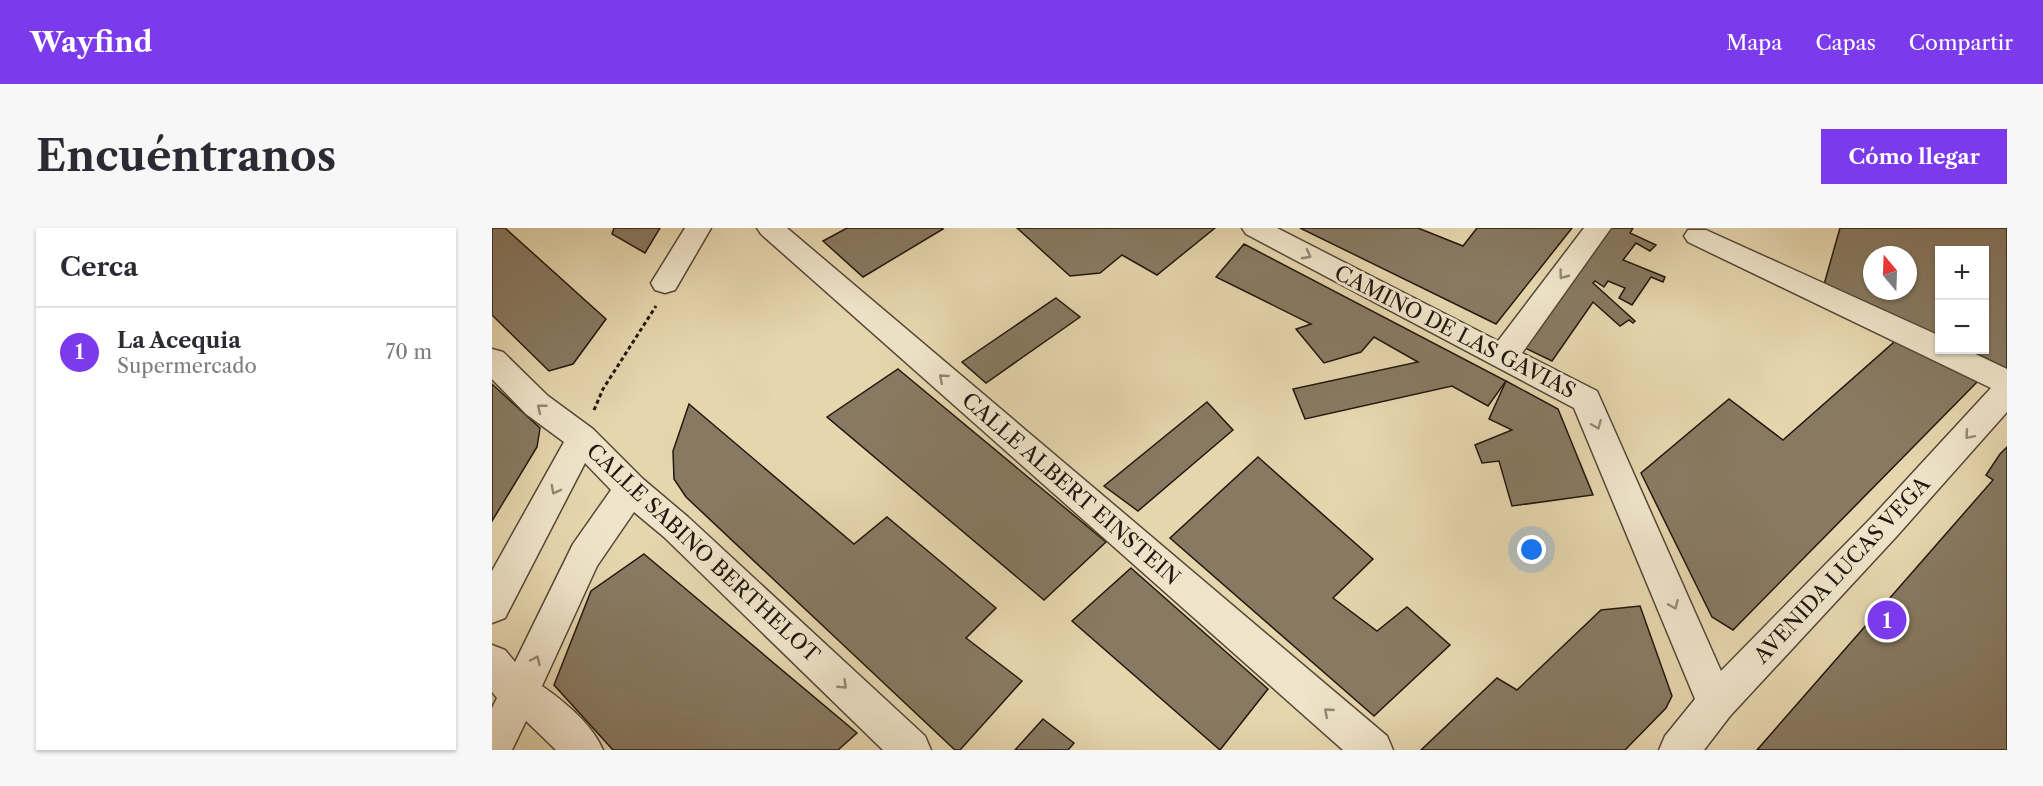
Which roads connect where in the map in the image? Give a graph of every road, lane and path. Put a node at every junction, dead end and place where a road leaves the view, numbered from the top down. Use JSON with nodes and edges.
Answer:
{"nodes":[{"id":1,"x":698,"y":228,"type":"edge"},
{"id":2,"x":770,"y":228,"type":"edge"},
{"id":3,"x":1255,"y":228,"type":"edge"},
{"id":4,"x":1598,"y":228,"type":"edge"},
{"id":5,"x":1697,"y":236,"type":"dead end"},
{"id":6,"x":665,"y":283,"type":"joint"},
{"id":7,"x":1935,"y":347,"type":"edge"},
{"id":8,"x":1950,"y":354,"type":"edge"},
{"id":9,"x":1503,"y":357,"type":"junction"},
{"id":10,"x":492,"y":360,"type":"edge"},
{"id":11,"x":2007,"y":382,"type":"edge"},
{"id":12,"x":603,"y":389,"type":"dead end"},
{"id":13,"x":2007,"y":391,"type":"edge"},
{"id":14,"x":582,"y":438,"type":"junction"},
{"id":15,"x":631,"y":489,"type":"junction"},
{"id":16,"x":492,"y":606,"type":"edge"},
{"id":17,"x":492,"y":663,"type":"edge"},
{"id":18,"x":520,"y":693,"type":"junction"},
{"id":19,"x":1716,"y":703,"type":"junction"},
{"id":20,"x":492,"y":750,"type":"edge"},
{"id":21,"x":583,"y":750,"type":"edge"},
{"id":22,"x":911,"y":750,"type":"edge"},
{"id":23,"x":1373,"y":750,"type":"edge"},
{"id":24,"x":1679,"y":750,"type":"edge"}],
"edges":[{"from":1,"to":6,"type":"street"},
{"from":23,"to":2,"type":"street","name":"CALLE ALBERT EINSTEIN","one_way":true},
{"from":3,"to":9,"type":"street","name":"CAMINO DE LAS GAVIAS","one_way":true},
{"from":4,"to":9,"type":"street","one_way":true},
{"from":5,"to":7,"type":"street"},
{"from":6,"to":12,"type":"path"},
{"from":8,"to":11,"type":"street"},
{"from":9,"to":19,"type":"street","name":"CAMINO DE LAS GAVIAS","one_way":true},
{"from":14,"to":10,"type":"street","name":"CALLE SABINO BERTHELOT","one_way":true},
{"from":13,"to":19,"type":"street","name":"AVENIDA LUCAS VEGA","one_way":true},
{"from":14,"to":15,"type":"street","name":"CALLE SABINO BERTHELOT"},
{"from":14,"to":16,"type":"street","one_way":true},
{"from":18,"to":15,"type":"street","one_way":true},
{"from":15,"to":22,"type":"street","name":"CALLE SABINO BERTHELOT","one_way":true},
{"from":17,"to":18,"type":"street"},
{"from":18,"to":20,"type":"street"},
{"from":18,"to":21,"type":"street"},
{"from":19,"to":24,"type":"street","name":"AVENIDA LUCAS VEGA"}]}
